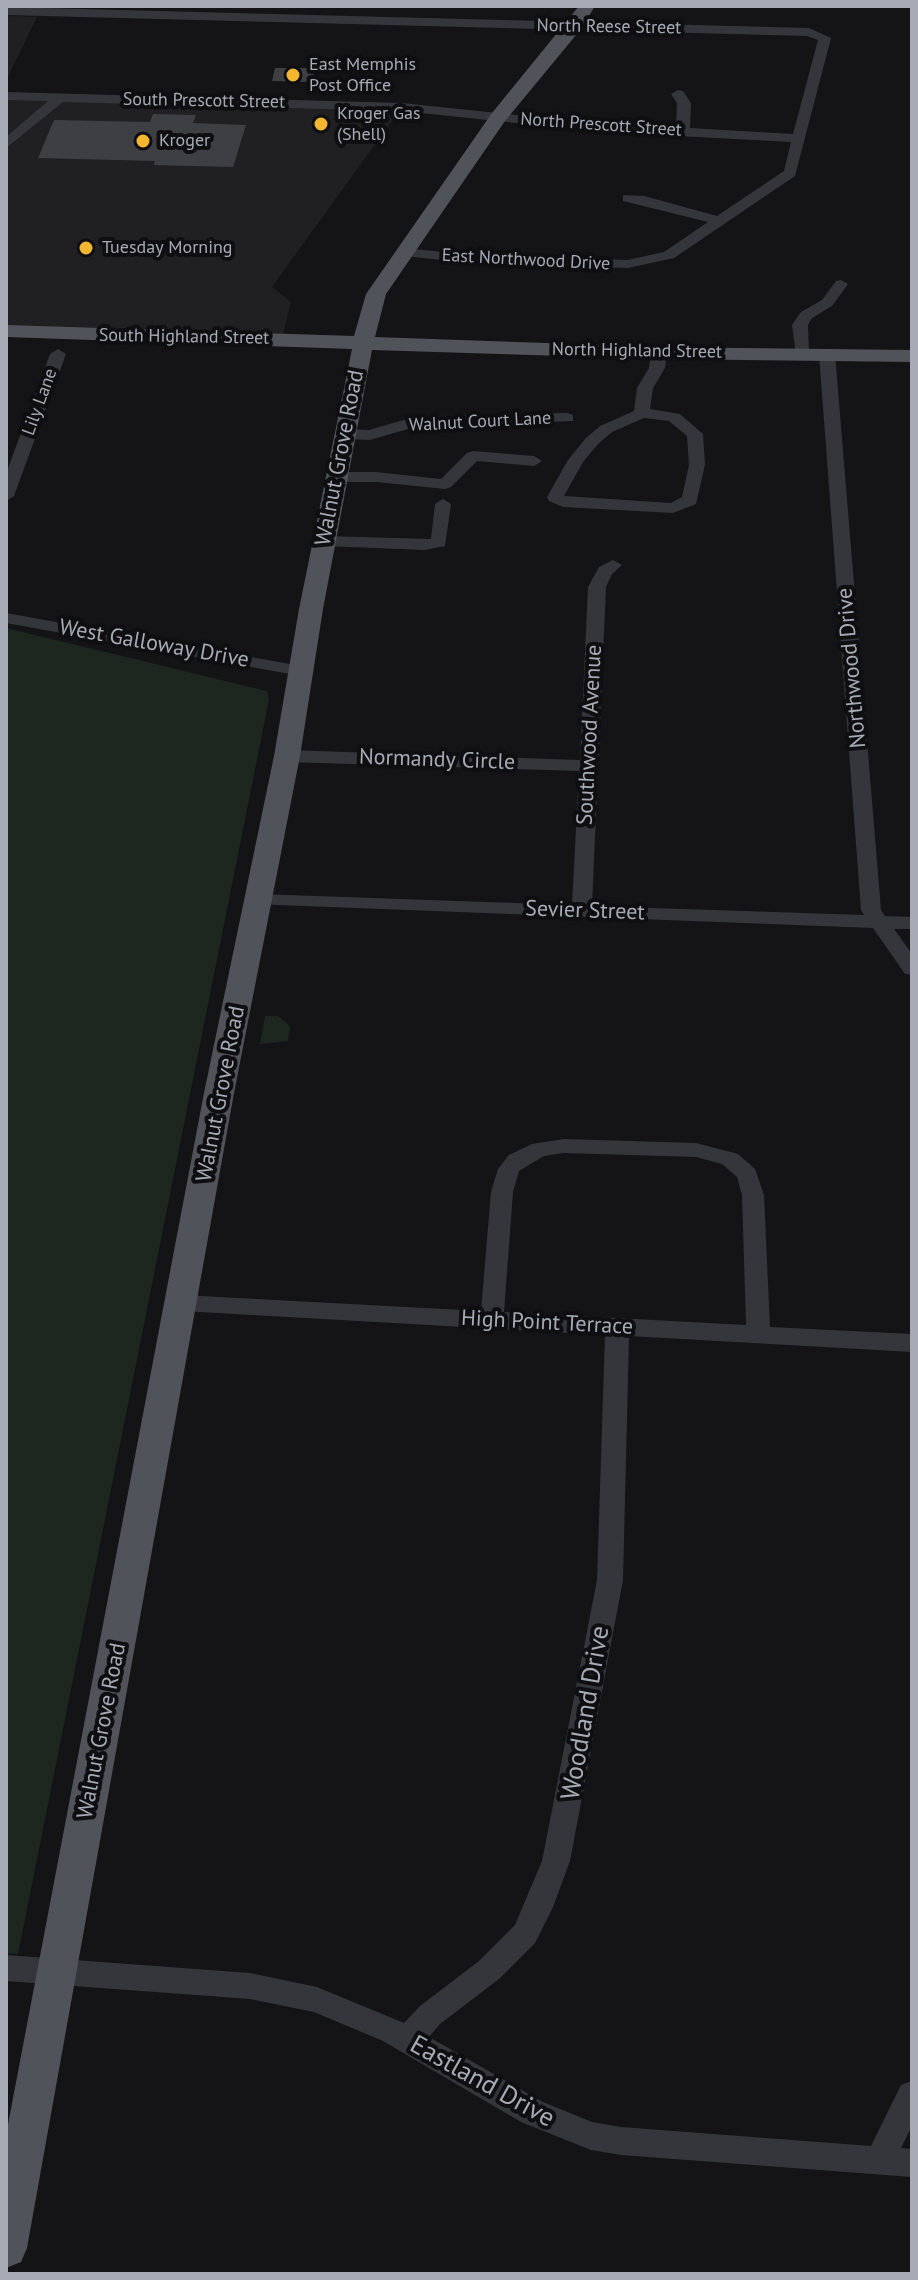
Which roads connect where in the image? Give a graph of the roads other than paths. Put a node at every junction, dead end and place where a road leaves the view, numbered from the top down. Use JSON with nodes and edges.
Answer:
{"nodes":[{"id":1,"x":587,"y":6,"type":"edge"},
{"id":2,"x":6,"y":9,"type":"edge"},
{"id":3,"x":575,"y":25,"type":"junction"},
{"id":4,"x":678,"y":94,"type":"dead end"},
{"id":5,"x":6,"y":96,"type":"edge"},
{"id":6,"x":59,"y":98,"type":"junction"},
{"id":7,"x":402,"y":107,"type":"joint"},
{"id":8,"x":498,"y":117,"type":"junction"},
{"id":9,"x":683,"y":132,"type":"junction"},
{"id":10,"x":800,"y":138,"type":"junction"},
{"id":11,"x":6,"y":144,"type":"edge"},
{"id":12,"x":628,"y":198,"type":"dead end"},
{"id":13,"x":719,"y":221,"type":"junction"},
{"id":14,"x":404,"y":252,"type":"junction"},
{"id":15,"x":841,"y":284,"type":"dead end"},
{"id":16,"x":6,"y":331,"type":"edge"},
{"id":17,"x":362,"y":341,"type":"junction"},
{"id":18,"x":659,"y":353,"type":"junction"},
{"id":19,"x":801,"y":353,"type":"junction"},
{"id":20,"x":58,"y":354,"type":"dead end"},
{"id":21,"x":827,"y":354,"type":"junction"},
{"id":22,"x":912,"y":356,"type":"edge"},
{"id":23,"x":642,"y":413,"type":"junction"},
{"id":24,"x":567,"y":418,"type":"dead end"},
{"id":25,"x":346,"y":434,"type":"junction"},
{"id":26,"x":534,"y":461,"type":"dead end"},
{"id":27,"x":337,"y":477,"type":"junction"},
{"id":28,"x":6,"y":496,"type":"edge"},
{"id":29,"x":443,"y":504,"type":"dead end"},
{"id":30,"x":324,"y":541,"type":"junction"},
{"id":31,"x":613,"y":565,"type":"dead end"},
{"id":32,"x":6,"y":618,"type":"edge"},
{"id":33,"x":301,"y":671,"type":"junction"},
{"id":34,"x":287,"y":756,"type":"junction"},
{"id":35,"x":587,"y":766,"type":"junction"},
{"id":36,"x":259,"y":900,"type":"junction"},
{"id":37,"x":582,"y":911,"type":"junction"},
{"id":38,"x":876,"y":922,"type":"junction"},
{"id":39,"x":912,"y":923,"type":"edge"},
{"id":40,"x":912,"y":969,"type":"edge"},
{"id":41,"x":182,"y":1303,"type":"junction"},
{"id":42,"x":492,"y":1321,"type":"junction"},
{"id":43,"x":617,"y":1326,"type":"junction"},
{"id":44,"x":758,"y":1334,"type":"junction"},
{"id":45,"x":912,"y":1343,"type":"edge"},
{"id":46,"x":6,"y":1968,"type":"edge"},
{"id":47,"x":59,"y":1972,"type":"junction"},
{"id":48,"x":408,"y":2040,"type":"junction"},
{"id":49,"x":912,"y":2095,"type":"edge"},
{"id":50,"x":879,"y":2161,"type":"junction"},
{"id":51,"x":912,"y":2163,"type":"edge"},
{"id":52,"x":6,"y":2248,"type":"edge"}],
"edges":[{"from":1,"to":3,"type":"main road","name":"Walnut Grove Road"},
{"from":2,"to":3,"type":"street","name":"North Reese Street"},
{"from":3,"to":8,"type":"main road","name":"Walnut Grove Road"},
{"from":3,"to":10,"type":"street","name":"North Reese Street"},
{"from":4,"to":9,"type":"street"},
{"from":5,"to":6,"type":"street","name":"South Prescott Street"},
{"from":6,"to":7,"type":"street","name":"South Prescott Street"},
{"from":6,"to":11,"type":"street"},
{"from":7,"to":8,"type":"street","name":"North Prescott Street"},
{"from":8,"to":9,"type":"street","name":"North Prescott Street"},
{"from":8,"to":14,"type":"main road","name":"Walnut Grove Road"},
{"from":9,"to":10,"type":"street","name":"North Prescott Street"},
{"from":10,"to":13,"type":"street"},
{"from":12,"to":13,"type":"street"},
{"from":13,"to":14,"type":"street","name":"East Northwood Drive"},
{"from":14,"to":17,"type":"main road","name":"Walnut Grove Road"},
{"from":15,"to":19,"type":"street"},
{"from":16,"to":17,"type":"main road","name":"South Highland Street"},
{"from":17,"to":18,"type":"main road","name":"North Highland Street"},
{"from":17,"to":25,"type":"main road","name":"Walnut Grove Road"},
{"from":18,"to":19,"type":"main road","name":"North Highland Street"},
{"from":18,"to":23,"type":"street"},
{"from":19,"to":21,"type":"main road","name":"North Highland Street"},
{"from":20,"to":28,"type":"street","name":"Lily Lane"},
{"from":21,"to":22,"type":"main road","name":"North Highland Street"},
{"from":21,"to":38,"type":"street","name":"Northwood Drive"},
{"from":23,"to":23,"type":"street"},
{"from":24,"to":25,"type":"street","name":"Walnut Court Lane"},
{"from":25,"to":27,"type":"main road","name":"Walnut Grove Road"},
{"from":26,"to":27,"type":"street"},
{"from":27,"to":30,"type":"main road","name":"Walnut Grove Road"},
{"from":29,"to":30,"type":"street"},
{"from":30,"to":33,"type":"main road","name":"Walnut Grove Road"},
{"from":31,"to":35,"type":"street","name":"Southwood Avenue"},
{"from":32,"to":33,"type":"street","name":"West Galloway Drive"},
{"from":33,"to":34,"type":"main road","name":"Walnut Grove Road"},
{"from":34,"to":35,"type":"street","name":"Normandy Circle"},
{"from":34,"to":36,"type":"main road","name":"Walnut Grove Road"},
{"from":35,"to":37,"type":"street","name":"Southwood Avenue"},
{"from":36,"to":37,"type":"street","name":"Sevier Street"},
{"from":36,"to":41,"type":"main road","name":"Walnut Grove Road"},
{"from":37,"to":38,"type":"street","name":"Sevier Street"},
{"from":38,"to":39,"type":"street","name":"Sevier Street"},
{"from":38,"to":40,"type":"street","name":"Northwood Drive"},
{"from":41,"to":42,"type":"street","name":"High Point Terrace"},
{"from":41,"to":47,"type":"main road","name":"Walnut Grove Road"},
{"from":42,"to":43,"type":"street","name":"High Point Terrace"},
{"from":42,"to":44,"type":"street"},
{"from":43,"to":44,"type":"street","name":"High Point Terrace"},
{"from":43,"to":48,"type":"street","name":"Woodland Drive"},
{"from":44,"to":45,"type":"street","name":"High Point Terrace"},
{"from":46,"to":47,"type":"street","name":"Eastland Drive"},
{"from":47,"to":48,"type":"street","name":"Eastland Drive"},
{"from":47,"to":52,"type":"main road","name":"Walnut Grove Road"},
{"from":48,"to":50,"type":"street","name":"Eastland Drive"},
{"from":49,"to":50,"type":"street"},
{"from":50,"to":51,"type":"street","name":"Eastland Drive"}]}
